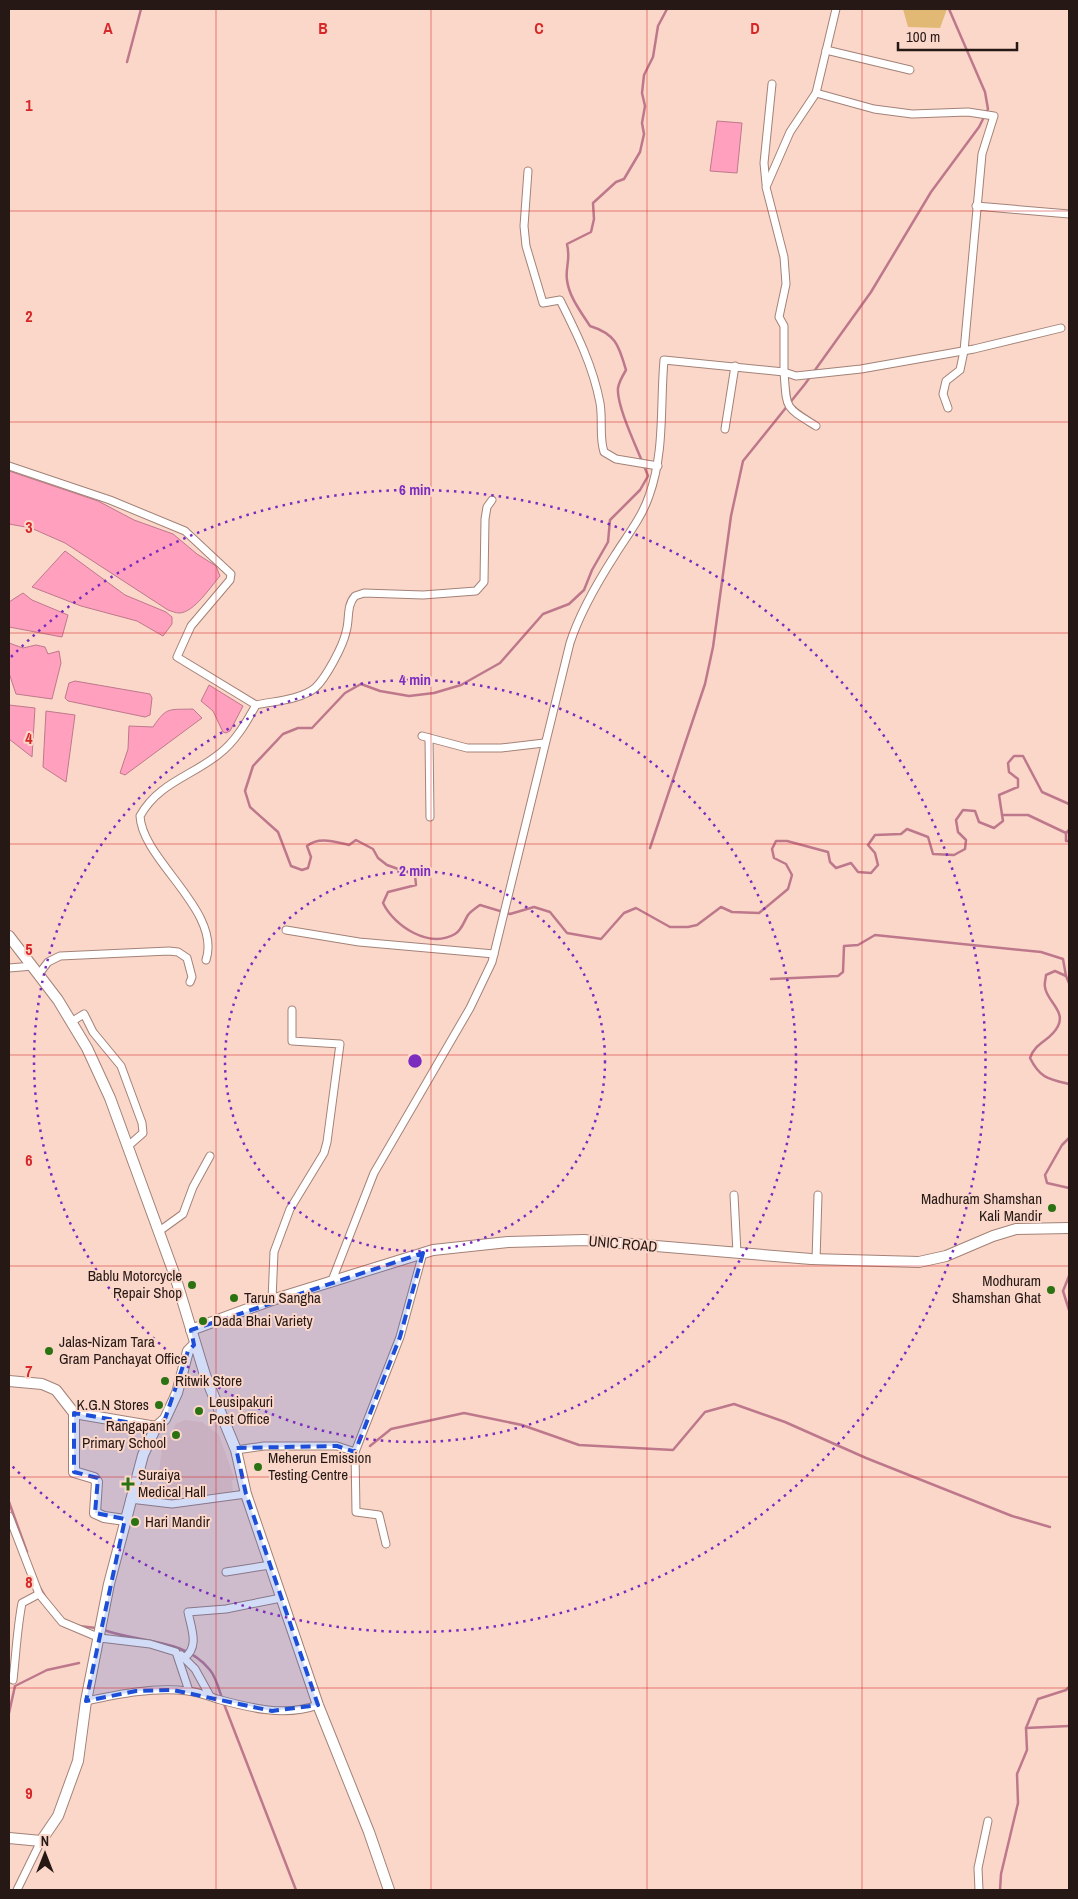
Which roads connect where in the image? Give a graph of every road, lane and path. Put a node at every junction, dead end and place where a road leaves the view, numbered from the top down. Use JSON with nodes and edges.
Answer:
{"nodes":[{"id":1,"x":836,"y":9,"type":"edge"},
{"id":2,"x":826,"y":50,"type":"junction"},
{"id":3,"x":910,"y":70,"type":"dead end"},
{"id":4,"x":772,"y":84,"type":"dead end"},
{"id":5,"x":816,"y":93,"type":"junction"},
{"id":6,"x":528,"y":171,"type":"dead end"},
{"id":7,"x":766,"y":187,"type":"junction"},
{"id":8,"x":976,"y":206,"type":"junction"},
{"id":9,"x":1069,"y":214,"type":"edge"},
{"id":10,"x":1061,"y":328,"type":"dead end"},
{"id":11,"x":964,"y":351,"type":"junction"},
{"id":12,"x":735,"y":366,"type":"junction"},
{"id":13,"x":784,"y":372,"type":"junction"},
{"id":14,"x":948,"y":408,"type":"dead end"},
{"id":15,"x":816,"y":426,"type":"dead end"},
{"id":16,"x":725,"y":429,"type":"dead end"},
{"id":17,"x":655,"y":465,"type":"junction"},
{"id":18,"x":9,"y":466,"type":"edge"},
{"id":19,"x":492,"y":500,"type":"dead end"},
{"id":20,"x":256,"y":706,"type":"junction"},
{"id":21,"x":544,"y":743,"type":"junction"},
{"id":22,"x":430,"y":817,"type":"dead end"},
{"id":23,"x":286,"y":930,"type":"dead end"},
{"id":24,"x":9,"y":936,"type":"edge"},
{"id":25,"x":494,"y":954,"type":"junction"},
{"id":26,"x":206,"y":960,"type":"dead end"},
{"id":27,"x":9,"y":968,"type":"edge"},
{"id":28,"x":36,"y":970,"type":"junction"},
{"id":29,"x":190,"y":982,"type":"dead end"},
{"id":30,"x":292,"y":1010,"type":"dead end"},
{"id":31,"x":71,"y":1022,"type":"junction"},
{"id":32,"x":127,"y":1147,"type":"junction"},
{"id":33,"x":210,"y":1156,"type":"dead end"},
{"id":34,"x":734,"y":1195,"type":"dead end"},
{"id":35,"x":818,"y":1195,"type":"dead end"},
{"id":36,"x":1066,"y":1228,"type":"edge"},
{"id":37,"x":158,"y":1232,"type":"junction"},
{"id":38,"x":423,"y":1253,"type":"junction"},
{"id":39,"x":737,"y":1253,"type":"junction"},
{"id":40,"x":816,"y":1260,"type":"junction"},
{"id":41,"x":331,"y":1283,"type":"junction"},
{"id":42,"x":272,"y":1300,"type":"junction"},
{"id":43,"x":191,"y":1330,"type":"junction"},
{"id":44,"x":194,"y":1345,"type":"junction"},
{"id":45,"x":9,"y":1381,"type":"edge"},
{"id":46,"x":74,"y":1413,"type":"junction"},
{"id":47,"x":156,"y":1427,"type":"junction"},
{"id":48,"x":236,"y":1450,"type":"junction"},
{"id":49,"x":355,"y":1452,"type":"junction"},
{"id":50,"x":246,"y":1494,"type":"junction"},
{"id":51,"x":130,"y":1499,"type":"junction"},
{"id":52,"x":9,"y":1516,"type":"edge"},
{"id":53,"x":125,"y":1520,"type":"junction"},
{"id":54,"x":386,"y":1544,"type":"dead end"},
{"id":55,"x":270,"y":1565,"type":"junction"},
{"id":56,"x":226,"y":1572,"type":"dead end"},
{"id":57,"x":39,"y":1594,"type":"junction"},
{"id":58,"x":281,"y":1598,"type":"junction"},
{"id":59,"x":100,"y":1638,"type":"junction"},
{"id":60,"x":176,"y":1652,"type":"junction"},
{"id":61,"x":188,"y":1654,"type":"junction"},
{"id":62,"x":12,"y":1680,"type":"dead end"},
{"id":63,"x":190,"y":1691,"type":"junction"},
{"id":64,"x":210,"y":1696,"type":"junction"},
{"id":65,"x":86,"y":1701,"type":"junction"},
{"id":66,"x":318,"y":1705,"type":"junction"},
{"id":67,"x":988,"y":1820,"type":"dead end"},
{"id":68,"x":9,"y":1838,"type":"edge"},
{"id":69,"x":41,"y":1841,"type":"junction"},
{"id":70,"x":17,"y":1890,"type":"edge"},
{"id":71,"x":389,"y":1890,"type":"edge"},
{"id":72,"x":979,"y":1890,"type":"edge"}],
"edges":[{"from":1,"to":2,"type":"street"},
{"from":2,"to":3,"type":"street"},
{"from":2,"to":5,"type":"street"},
{"from":4,"to":7,"type":"street"},
{"from":5,"to":7,"type":"street"},
{"from":5,"to":8,"type":"street"},
{"from":6,"to":17,"type":"street"},
{"from":7,"to":13,"type":"street"},
{"from":8,"to":9,"type":"street"},
{"from":8,"to":11,"type":"street"},
{"from":10,"to":11,"type":"street"},
{"from":11,"to":13,"type":"street"},
{"from":11,"to":14,"type":"street"},
{"from":12,"to":13,"type":"street"},
{"from":12,"to":16,"type":"street"},
{"from":12,"to":17,"type":"street"},
{"from":13,"to":15,"type":"street"},
{"from":17,"to":21,"type":"street"},
{"from":18,"to":20,"type":"street"},
{"from":19,"to":20,"type":"street"},
{"from":20,"to":26,"type":"street"},
{"from":21,"to":22,"type":"street"},
{"from":21,"to":25,"type":"street"},
{"from":23,"to":25,"type":"street"},
{"from":24,"to":28,"type":"main road"},
{"from":25,"to":41,"type":"street"},
{"from":27,"to":28,"type":"street"},
{"from":28,"to":29,"type":"street"},
{"from":28,"to":31,"type":"main road"},
{"from":30,"to":42,"type":"street"},
{"from":31,"to":32,"type":"main road"},
{"from":31,"to":32,"type":"street"},
{"from":32,"to":37,"type":"main road"},
{"from":33,"to":37,"type":"street"},
{"from":34,"to":39,"type":"street"},
{"from":35,"to":40,"type":"street"},
{"from":36,"to":40,"type":"main road","name":"UNIC ROAD"},
{"from":37,"to":43,"type":"main road"},
{"from":38,"to":39,"type":"main road","name":"UNIC ROAD"},
{"from":38,"to":41,"type":"main road","name":"UNIC ROAD"},
{"from":38,"to":49,"type":"street"},
{"from":39,"to":40,"type":"main road","name":"UNIC ROAD"},
{"from":41,"to":42,"type":"main road","name":"UNIC ROAD"},
{"from":42,"to":43,"type":"main road","name":"UNIC ROAD"},
{"from":43,"to":44,"type":"main road"},
{"from":44,"to":47,"type":"main road"},
{"from":44,"to":48,"type":"main road"},
{"from":45,"to":46,"type":"main road"},
{"from":46,"to":47,"type":"main road"},
{"from":46,"to":53,"type":"main road"},
{"from":47,"to":51,"type":"main road"},
{"from":48,"to":49,"type":"street"},
{"from":48,"to":50,"type":"main road"},
{"from":49,"to":54,"type":"street"},
{"from":50,"to":51,"type":"street"},
{"from":50,"to":55,"type":"main road"},
{"from":51,"to":53,"type":"main road"},
{"from":52,"to":57,"type":"street"},
{"from":53,"to":59,"type":"main road"},
{"from":55,"to":56,"type":"street"},
{"from":55,"to":58,"type":"main road"},
{"from":57,"to":59,"type":"street"},
{"from":57,"to":62,"type":"street"},
{"from":58,"to":61,"type":"street"},
{"from":58,"to":66,"type":"main road"},
{"from":59,"to":60,"type":"street"},
{"from":59,"to":65,"type":"main road"},
{"from":60,"to":61,"type":"street"},
{"from":60,"to":63,"type":"street"},
{"from":61,"to":64,"type":"street"},
{"from":63,"to":64,"type":"street"},
{"from":63,"to":65,"type":"street"},
{"from":64,"to":66,"type":"street"},
{"from":65,"to":69,"type":"main road"},
{"from":66,"to":71,"type":"main road"},
{"from":67,"to":72,"type":"street"},
{"from":68,"to":69,"type":"main road"},
{"from":69,"to":70,"type":"street"}]}
